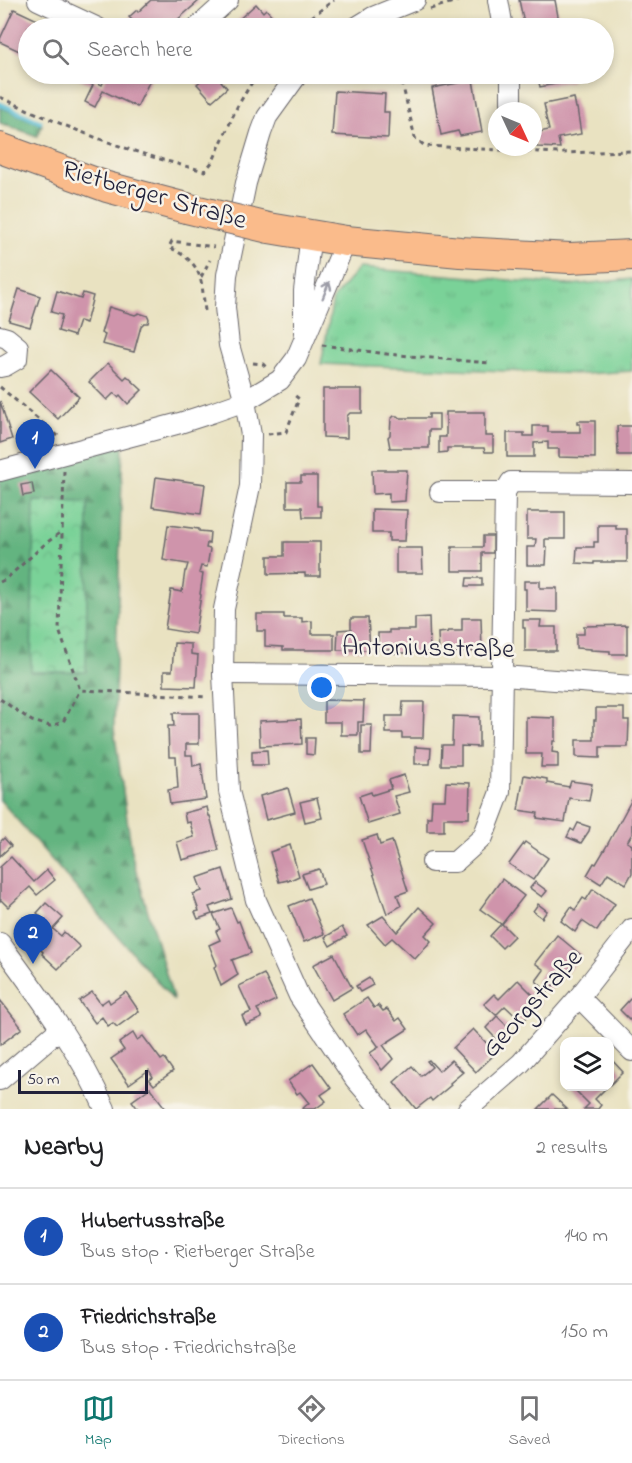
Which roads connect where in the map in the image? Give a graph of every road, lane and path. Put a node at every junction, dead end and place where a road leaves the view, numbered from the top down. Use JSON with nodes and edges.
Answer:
{"nodes":[{"id":1,"x":38,"y":0,"type":"edge"},
{"id":2,"x":228,"y":0,"type":"edge"},
{"id":3,"x":334,"y":0,"type":"edge"},
{"id":4,"x":415,"y":0,"type":"edge"},
{"id":5,"x":498,"y":0,"type":"edge"},
{"id":6,"x":77,"y":18,"type":"edge"},
{"id":7,"x":208,"y":18,"type":"edge"},
{"id":8,"x":310,"y":18,"type":"edge"},
{"id":9,"x":371,"y":18,"type":"edge"},
{"id":10,"x":501,"y":18,"type":"edge"},
{"id":11,"x":251,"y":84,"type":"edge"},
{"id":12,"x":291,"y":84,"type":"edge"},
{"id":13,"x":402,"y":84,"type":"edge"},
{"id":14,"x":511,"y":84,"type":"edge"},
{"id":15,"x":0,"y":97,"type":"edge"},
{"id":16,"x":511,"y":102,"type":"dead end"},
{"id":17,"x":0,"y":148,"type":"edge"},
{"id":18,"x":632,"y":152,"type":"edge"},
{"id":19,"x":311,"y":234,"type":"junction"},
{"id":20,"x":346,"y":241,"type":"junction"},
{"id":21,"x":219,"y":248,"type":"dead end"},
{"id":22,"x":632,"y":255,"type":"edge"},
{"id":23,"x":208,"y":265,"type":"dead end"},
{"id":24,"x":201,"y":277,"type":"junction"},
{"id":25,"x":206,"y":319,"type":"dead end"},
{"id":26,"x":0,"y":336,"type":"edge"},
{"id":27,"x":303,"y":339,"type":"junction"},
{"id":28,"x":489,"y":363,"type":"dead end"},
{"id":29,"x":0,"y":367,"type":"edge"},
{"id":30,"x":0,"y":387,"type":"edge"},
{"id":31,"x":244,"y":401,"type":"junction"},
{"id":32,"x":65,"y":453,"type":"junction"},
{"id":33,"x":0,"y":471,"type":"edge"},
{"id":34,"x":632,"y":483,"type":"edge"},
{"id":35,"x":63,"y":492,"type":"dead end"},
{"id":36,"x":440,"y":492,"type":"dead end"},
{"id":37,"x":505,"y":492,"type":"junction"},
{"id":38,"x":62,"y":531,"type":"junction"},
{"id":39,"x":0,"y":582,"type":"edge"},
{"id":40,"x":223,"y":674,"type":"junction"},
{"id":41,"x":502,"y":676,"type":"junction"},
{"id":42,"x":632,"y":686,"type":"edge"},
{"id":43,"x":80,"y":690,"type":"junction"},
{"id":44,"x":224,"y":698,"type":"junction"},
{"id":45,"x":0,"y":699,"type":"edge"},
{"id":46,"x":432,"y":862,"type":"dead end"},
{"id":47,"x":632,"y":929,"type":"edge"},
{"id":48,"x":0,"y":943,"type":"edge"},
{"id":49,"x":579,"y":997,"type":"junction"},
{"id":50,"x":61,"y":1028,"type":"junction"},
{"id":51,"x":632,"y":1051,"type":"edge"},
{"id":52,"x":0,"y":1080,"type":"edge"},
{"id":53,"x":105,"y":1109,"type":"edge"},
{"id":54,"x":381,"y":1109,"type":"edge"},
{"id":55,"x":468,"y":1109,"type":"edge"}],
"edges":[{"from":1,"to":6,"type":"street"},
{"from":2,"to":7,"type":"street"},
{"from":3,"to":8,"type":"path"},
{"from":4,"to":9,"type":"street"},
{"from":5,"to":10,"type":"street"},
{"from":11,"to":15,"type":"path"},
{"from":12,"to":31,"type":"street"},
{"from":13,"to":18,"type":"path"},
{"from":14,"to":16,"type":"street"},
{"from":17,"to":19,"type":"main road","name":"Rietberger Straße","bridge":true},
{"from":19,"to":20,"type":"main road","name":"Rietberger Straße"},
{"from":19,"to":27,"type":"street"},
{"from":20,"to":22,"type":"main road","name":"Rietberger Straße"},
{"from":27,"to":20,"type":"street","one_way":true},
{"from":21,"to":24,"type":"path"},
{"from":23,"to":24,"type":"path"},
{"from":24,"to":25,"type":"path"},
{"from":26,"to":29,"type":"street"},
{"from":27,"to":28,"type":"path"},
{"from":27,"to":31,"type":"street"},
{"from":30,"to":32,"type":"path"},
{"from":31,"to":32,"type":"street"},
{"from":31,"to":40,"type":"street"},
{"from":32,"to":33,"type":"street"},
{"from":34,"to":37,"type":"street"},
{"from":35,"to":38,"type":"path"},
{"from":36,"to":37,"type":"street"},
{"from":37,"to":41,"type":"street"},
{"from":38,"to":39,"type":"path"},
{"from":38,"to":43,"type":"path"},
{"from":40,"to":41,"type":"street","name":"Antoniusstraße"},
{"from":40,"to":44,"type":"street"},
{"from":41,"to":42,"type":"street","name":"Antoniusstraße"},
{"from":41,"to":46,"type":"street"},
{"from":43,"to":44,"type":"path"},
{"from":43,"to":45,"type":"path"},
{"from":44,"to":54,"type":"street"},
{"from":47,"to":49,"type":"street","name":"Georgstraße"},
{"from":48,"to":50,"type":"street"},
{"from":49,"to":51,"type":"street"},
{"from":49,"to":55,"type":"street","name":"Georgstraße"},
{"from":50,"to":52,"type":"street"},
{"from":50,"to":53,"type":"street"}]}
